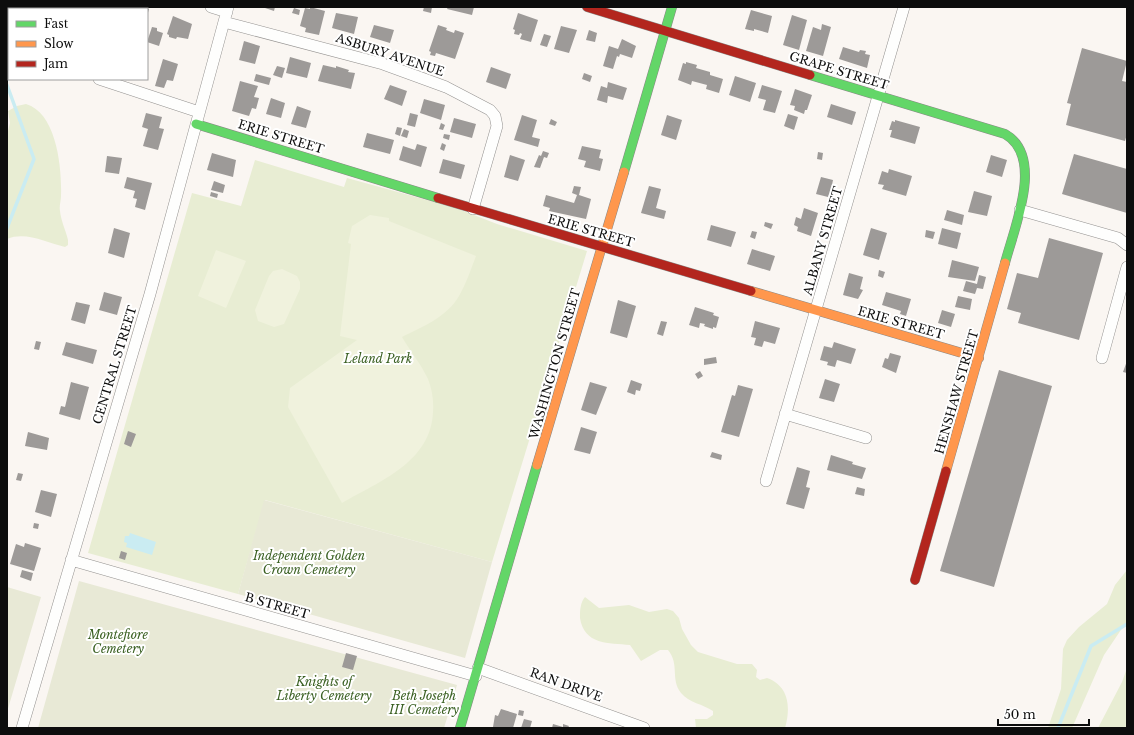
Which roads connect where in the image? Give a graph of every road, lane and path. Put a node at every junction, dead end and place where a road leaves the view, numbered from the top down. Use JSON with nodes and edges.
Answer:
{"nodes":[{"id":1,"x":211,"y":7,"type":"edge"},
{"id":2,"x":587,"y":7,"type":"edge"},
{"id":3,"x":672,"y":7,"type":"edge"},
{"id":4,"x":904,"y":7,"type":"edge"},
{"id":5,"x":227,"y":13,"type":"edge"},
{"id":6,"x":665,"y":32,"type":"junction"},
{"id":7,"x":102,"y":80,"type":"edge"},
{"id":8,"x":879,"y":96,"type":"junction"},
{"id":9,"x":199,"y":112,"type":"junction"},
{"id":10,"x":196,"y":124,"type":"junction"},
{"id":11,"x":473,"y":209,"type":"junction"},
{"id":12,"x":1020,"y":210,"type":"junction"},
{"id":13,"x":1127,"y":245,"type":"edge"},
{"id":14,"x":603,"y":246,"type":"junction"},
{"id":15,"x":1127,"y":267,"type":"edge"},
{"id":16,"x":816,"y":310,"type":"junction"},
{"id":17,"x":979,"y":358,"type":"junction"},
{"id":18,"x":1102,"y":358,"type":"dead end"},
{"id":19,"x":785,"y":414,"type":"junction"},
{"id":20,"x":866,"y":438,"type":"dead end"},
{"id":21,"x":766,"y":481,"type":"dead end"},
{"id":22,"x":71,"y":560,"type":"junction"},
{"id":23,"x":915,"y":580,"type":"dead end"},
{"id":24,"x":477,"y":672,"type":"junction"},
{"id":25,"x":22,"y":728,"type":"edge"},
{"id":26,"x":460,"y":728,"type":"edge"},
{"id":27,"x":644,"y":728,"type":"edge"}],
"edges":[{"from":1,"to":5,"type":"street","name":"ASBURY AVENUE"},
{"from":2,"to":6,"type":"street","name":"GRAPE STREET"},
{"from":3,"to":6,"type":"street","name":"WASHINGTON STREET"},
{"from":4,"to":8,"type":"street","name":"ALBANY STREET"},
{"from":5,"to":9,"type":"street","name":"CENTRAL STREET"},
{"from":5,"to":11,"type":"street","name":"ASBURY AVENUE"},
{"from":6,"to":8,"type":"street","name":"GRAPE STREET"},
{"from":6,"to":14,"type":"street","name":"WASHINGTON STREET"},
{"from":7,"to":9,"type":"street"},
{"from":8,"to":12,"type":"street","name":"GRAPE STREET"},
{"from":8,"to":16,"type":"street","name":"ALBANY STREET"},
{"from":9,"to":10,"type":"street","name":"CENTRAL STREET"},
{"from":10,"to":11,"type":"street","name":"ERIE STREET"},
{"from":10,"to":22,"type":"street","name":"CENTRAL STREET"},
{"from":11,"to":14,"type":"street","name":"ERIE STREET"},
{"from":12,"to":13,"type":"street"},
{"from":12,"to":17,"type":"street","name":"HENSHAW STREET"},
{"from":14,"to":16,"type":"street","name":"ERIE STREET"},
{"from":14,"to":24,"type":"street","name":"WASHINGTON STREET"},
{"from":15,"to":18,"type":"street"},
{"from":16,"to":17,"type":"street","name":"ERIE STREET"},
{"from":16,"to":19,"type":"street","name":"ALBANY STREET"},
{"from":17,"to":23,"type":"street","name":"HENSHAW STREET"},
{"from":19,"to":20,"type":"street"},
{"from":19,"to":21,"type":"street","name":"ALBANY STREET"},
{"from":22,"to":24,"type":"street","name":"B STREET"},
{"from":22,"to":25,"type":"street","name":"CENTRAL STREET"},
{"from":24,"to":26,"type":"street","name":"WASHINGTON STREET"},
{"from":24,"to":27,"type":"street","name":"RAN DRIVE"}]}
